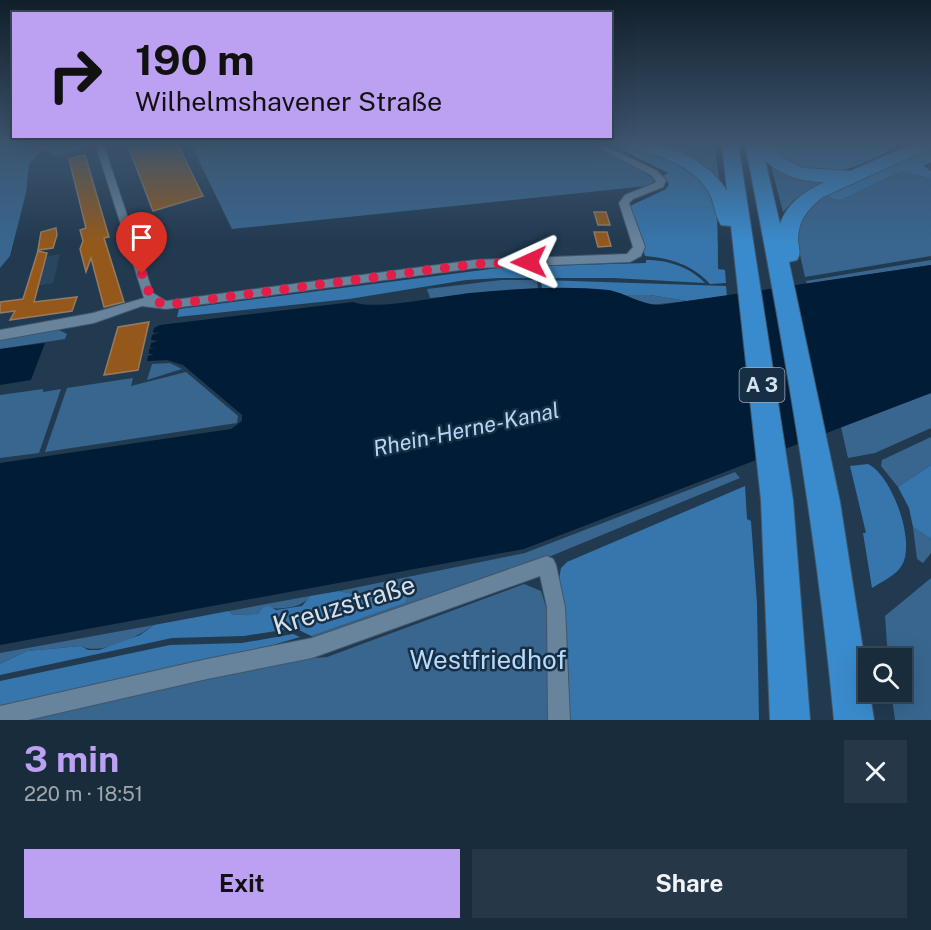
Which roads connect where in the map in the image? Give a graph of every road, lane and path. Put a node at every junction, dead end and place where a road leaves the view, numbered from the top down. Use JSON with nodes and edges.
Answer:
{"nodes":[{"id":1,"x":110,"y":177,"type":"edge"},
{"id":2,"x":658,"y":177,"type":"edge"},
{"id":3,"x":707,"y":177,"type":"edge"},
{"id":4,"x":735,"y":177,"type":"edge"},
{"id":5,"x":761,"y":177,"type":"edge"},
{"id":6,"x":815,"y":177,"type":"edge"},
{"id":7,"x":837,"y":177,"type":"edge"},
{"id":8,"x":852,"y":177,"type":"edge"},
{"id":9,"x":747,"y":265,"type":"junction"},
{"id":10,"x":784,"y":279,"type":"junction"},
{"id":11,"x":159,"y":303,"type":"junction"},
{"id":12,"x":0,"y":335,"type":"edge"},
{"id":13,"x":0,"y":716,"type":"edge"},
{"id":14,"x":560,"y":720,"type":"edge"},
{"id":15,"x":790,"y":720,"type":"edge"},
{"id":16,"x":854,"y":720,"type":"edge"}],
"edges":[{"from":1,"to":11,"type":"street"},
{"from":2,"to":11,"type":"street"},
{"from":3,"to":9,"type":"highway"},
{"from":4,"to":9,"type":"highway","number":"A 3"},
{"from":5,"to":10,"type":"highway","number":"A 3"},
{"from":6,"to":7,"type":"highway"},
{"from":8,"to":10,"type":"highway"},
{"from":9,"to":15,"type":"highway","number":"A 3"},
{"from":10,"to":16,"type":"highway","number":"A 3"},
{"from":11,"to":12,"type":"street"},
{"from":13,"to":14,"type":"street","name":"Kreuzstraße"}]}
